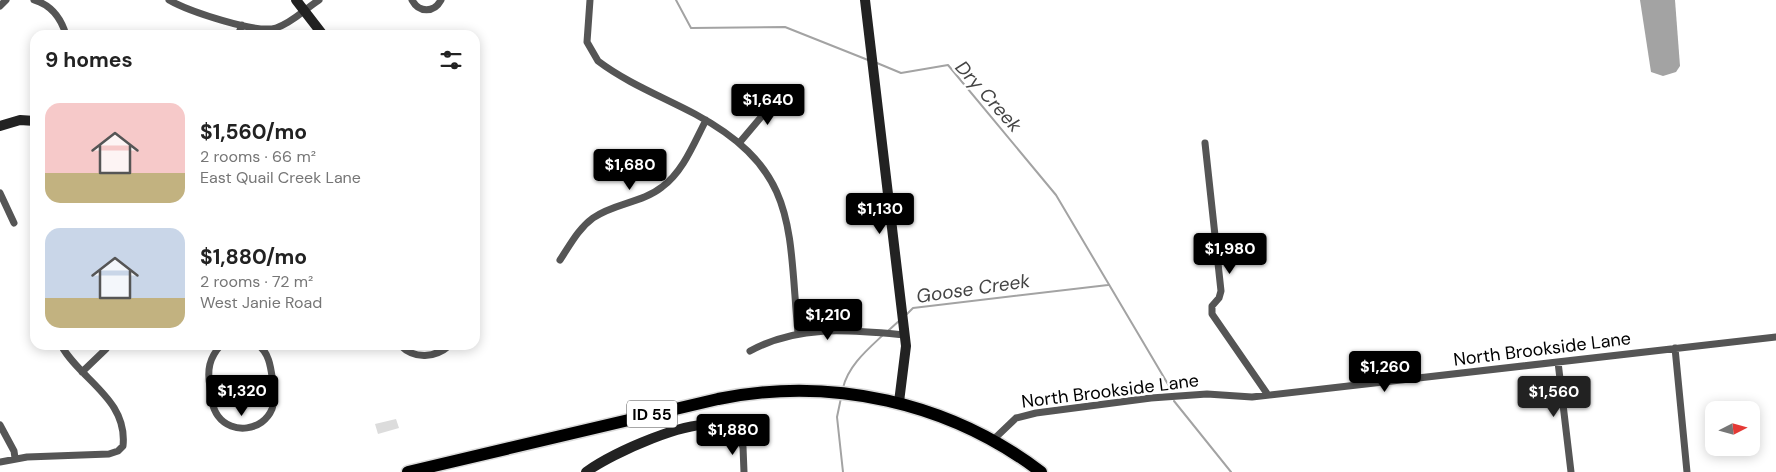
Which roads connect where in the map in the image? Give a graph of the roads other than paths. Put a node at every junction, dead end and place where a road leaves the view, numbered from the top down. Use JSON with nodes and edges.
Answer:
{"nodes":[{"id":1,"x":6,"y":0,"type":"edge"},
{"id":2,"x":34,"y":0,"type":"edge"},
{"id":3,"x":169,"y":0,"type":"edge"},
{"id":4,"x":296,"y":0,"type":"edge"},
{"id":5,"x":318,"y":0,"type":"edge"},
{"id":6,"x":412,"y":0,"type":"edge"},
{"id":7,"x":441,"y":0,"type":"edge"},
{"id":8,"x":590,"y":0,"type":"edge"},
{"id":9,"x":865,"y":0,"type":"edge"},
{"id":10,"x":0,"y":6,"type":"edge"},
{"id":11,"x":304,"y":10,"type":"junction"},
{"id":12,"x":242,"y":25,"type":"junction"},
{"id":13,"x":64,"y":30,"type":"edge"},
{"id":14,"x":240,"y":30,"type":"edge"},
{"id":15,"x":319,"y":30,"type":"edge"},
{"id":16,"x":779,"y":96,"type":"dead end"},
{"id":17,"x":706,"y":120,"type":"junction"},
{"id":18,"x":30,"y":121,"type":"edge"},
{"id":19,"x":0,"y":126,"type":"edge"},
{"id":20,"x":740,"y":142,"type":"junction"},
{"id":21,"x":1205,"y":143,"type":"dead end"},
{"id":22,"x":0,"y":193,"type":"edge"},
{"id":23,"x":14,"y":223,"type":"dead end"},
{"id":24,"x":560,"y":260,"type":"dead end"},
{"id":25,"x":798,"y":333,"type":"junction"},
{"id":26,"x":905,"y":335,"type":"junction"},
{"id":27,"x":1776,"y":336,"type":"edge"},
{"id":28,"x":1674,"y":348,"type":"junction"},
{"id":29,"x":65,"y":350,"type":"edge"},
{"id":30,"x":105,"y":350,"type":"edge"},
{"id":31,"x":217,"y":350,"type":"edge"},
{"id":32,"x":262,"y":350,"type":"edge"},
{"id":33,"x":406,"y":350,"type":"edge"},
{"id":34,"x":444,"y":350,"type":"edge"},
{"id":35,"x":750,"y":350,"type":"dead end"},
{"id":36,"x":1558,"y":362,"type":"junction"},
{"id":37,"x":82,"y":372,"type":"junction"},
{"id":38,"x":1268,"y":395,"type":"junction"},
{"id":39,"x":899,"y":402,"type":"junction"},
{"id":40,"x":0,"y":425,"type":"edge"},
{"id":41,"x":738,"y":437,"type":"joint"},
{"id":42,"x":993,"y":440,"type":"junction"},
{"id":43,"x":15,"y":458,"type":"junction"},
{"id":44,"x":0,"y":462,"type":"edge"},
{"id":45,"x":408,"y":472,"type":"edge"},
{"id":46,"x":586,"y":472,"type":"edge"},
{"id":47,"x":744,"y":472,"type":"edge"},
{"id":48,"x":1041,"y":472,"type":"edge"},
{"id":49,"x":1572,"y":472,"type":"edge"},
{"id":50,"x":1687,"y":472,"type":"edge"}],
"edges":[{"from":1,"to":10,"type":"street"},
{"from":2,"to":13,"type":"street"},
{"from":3,"to":12,"type":"street"},
{"from":4,"to":11,"type":"main road"},
{"from":5,"to":11,"type":"street"},
{"from":6,"to":7,"type":"street"},
{"from":8,"to":17,"type":"street"},
{"from":9,"to":26,"type":"main road"},
{"from":11,"to":12,"type":"street"},
{"from":11,"to":15,"type":"main road"},
{"from":12,"to":14,"type":"street"},
{"from":16,"to":20,"type":"street"},
{"from":17,"to":20,"type":"street"},
{"from":17,"to":24,"type":"street"},
{"from":18,"to":19,"type":"main road"},
{"from":20,"to":25,"type":"street"},
{"from":21,"to":38,"type":"street"},
{"from":22,"to":23,"type":"street"},
{"from":25,"to":26,"type":"street"},
{"from":25,"to":35,"type":"street"},
{"from":26,"to":39,"type":"main road"},
{"from":27,"to":28,"type":"street","name":"North Brookside Lane"},
{"from":28,"to":36,"type":"street","name":"North Brookside Lane"},
{"from":28,"to":50,"type":"street"},
{"from":29,"to":37,"type":"street"},
{"from":30,"to":37,"type":"street"},
{"from":31,"to":32,"type":"street"},
{"from":33,"to":34,"type":"street"},
{"from":36,"to":38,"type":"street","name":"North Brookside Lane"},
{"from":36,"to":49,"type":"street"},
{"from":37,"to":43,"type":"street"},
{"from":38,"to":42,"type":"street","name":"North Brookside Lane"},
{"from":39,"to":42,"type":"highway","number":"ID 55"},
{"from":39,"to":45,"type":"highway","number":"ID 55"},
{"from":40,"to":43,"type":"street"},
{"from":41,"to":46,"type":"main road"},
{"from":41,"to":47,"type":"street"},
{"from":42,"to":48,"type":"highway","number":"ID 55"},
{"from":43,"to":44,"type":"street"}]}
